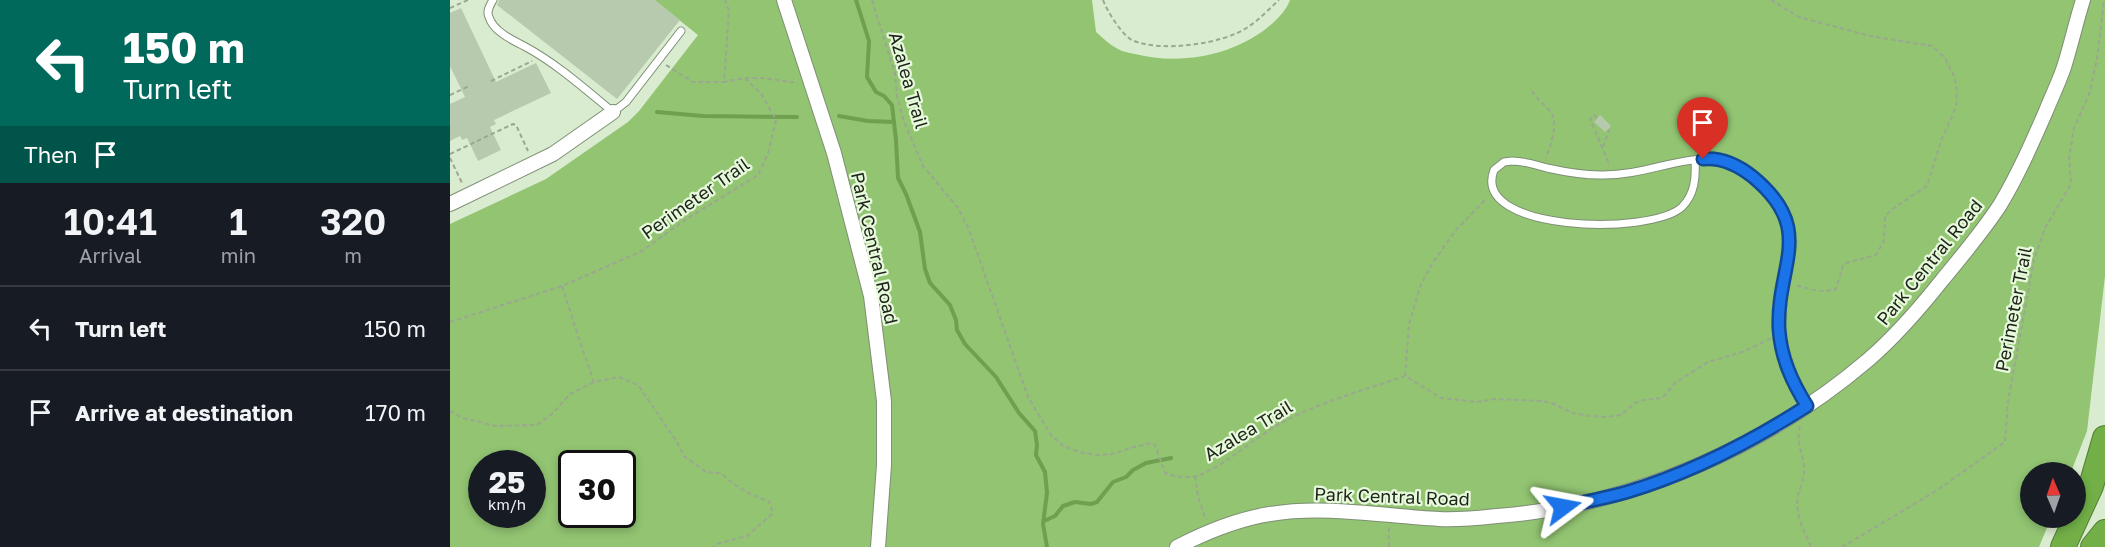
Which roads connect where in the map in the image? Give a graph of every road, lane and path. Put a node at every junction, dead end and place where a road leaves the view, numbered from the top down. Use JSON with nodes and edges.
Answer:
{"nodes":[{"id":1,"x":468,"y":0,"type":"edge"},
{"id":2,"x":494,"y":0,"type":"edge"},
{"id":3,"x":725,"y":0,"type":"edge"},
{"id":4,"x":784,"y":0,"type":"edge"},
{"id":5,"x":872,"y":0,"type":"edge"},
{"id":6,"x":1103,"y":0,"type":"edge"},
{"id":7,"x":1280,"y":0,"type":"edge"},
{"id":8,"x":1771,"y":0,"type":"edge"},
{"id":9,"x":2083,"y":0,"type":"edge"},
{"id":10,"x":2104,"y":0,"type":"edge"},
{"id":11,"x":450,"y":8,"type":"edge"},
{"id":12,"x":681,"y":32,"type":"dead end"},
{"id":13,"x":536,"y":60,"type":"dead end"},
{"id":14,"x":659,"y":60,"type":"junction"},
{"id":15,"x":745,"y":78,"type":"junction"},
{"id":16,"x":491,"y":81,"type":"dead end"},
{"id":17,"x":724,"y":82,"type":"junction"},
{"id":18,"x":812,"y":84,"type":"junction"},
{"id":19,"x":469,"y":86,"type":"dead end"},
{"id":20,"x":1532,"y":92,"type":"dead end"},
{"id":21,"x":450,"y":95,"type":"edge"},
{"id":22,"x":613,"y":112,"type":"junction"},
{"id":23,"x":1597,"y":118,"type":"dead end"},
{"id":24,"x":1608,"y":129,"type":"dead end"},
{"id":25,"x":1603,"y":147,"type":"junction"},
{"id":26,"x":533,"y":154,"type":"dead end"},
{"id":27,"x":450,"y":156,"type":"edge"},
{"id":28,"x":1695,"y":160,"type":"junction"},
{"id":29,"x":1544,"y":167,"type":"junction"},
{"id":30,"x":1609,"y":175,"type":"junction"},
{"id":31,"x":462,"y":189,"type":"dead end"},
{"id":32,"x":1493,"y":192,"type":"junction"},
{"id":33,"x":450,"y":204,"type":"edge"},
{"id":34,"x":1785,"y":282,"type":"junction"},
{"id":35,"x":562,"y":286,"type":"junction"},
{"id":36,"x":450,"y":322,"type":"edge"},
{"id":37,"x":1780,"y":334,"type":"junction"},
{"id":38,"x":1404,"y":376,"type":"junction"},
{"id":39,"x":594,"y":382,"type":"junction"},
{"id":40,"x":1807,"y":406,"type":"junction"},
{"id":41,"x":450,"y":411,"type":"edge"},
{"id":42,"x":2105,"y":438,"type":"edge"},
{"id":43,"x":1195,"y":476,"type":"junction"},
{"id":44,"x":1389,"y":515,"type":"junction"},
{"id":45,"x":2105,"y":532,"type":"edge"},
{"id":46,"x":1205,"y":534,"type":"junction"},
{"id":47,"x":714,"y":547,"type":"edge"},
{"id":48,"x":878,"y":547,"type":"edge"},
{"id":49,"x":1177,"y":547,"type":"edge"},
{"id":50,"x":1389,"y":547,"type":"edge"},
{"id":51,"x":1811,"y":547,"type":"edge"},
{"id":52,"x":1842,"y":547,"type":"edge"},
{"id":53,"x":2063,"y":547,"type":"edge"},
{"id":54,"x":2093,"y":547,"type":"edge"}],
"edges":[{"from":1,"to":11,"type":"path"},
{"from":2,"to":22,"type":"lane"},
{"from":3,"to":17,"type":"path"},
{"from":4,"to":18,"type":"street","name":"Park Central Road"},
{"from":5,"to":43,"type":"path","name":"Azalea Trail"},
{"from":6,"to":7,"type":"path"},
{"from":8,"to":34,"type":"path"},
{"from":9,"to":40,"type":"street","name":"Park Central Road"},
{"from":10,"to":52,"type":"path","name":"Perimeter Trail"},
{"from":12,"to":14,"type":"lane"},
{"from":13,"to":16,"type":"path"},
{"from":14,"to":17,"type":"path"},
{"from":14,"to":22,"type":"lane"},
{"from":15,"to":17,"type":"path"},
{"from":15,"to":18,"type":"path"},
{"from":15,"to":35,"type":"path","name":"Perimeter Trail"},
{"from":18,"to":48,"type":"street","name":"Park Central Road"},
{"from":19,"to":21,"type":"path"},
{"from":20,"to":29,"type":"path"},
{"from":22,"to":33,"type":"street"},
{"from":23,"to":25,"type":"path"},
{"from":24,"to":25,"type":"path"},
{"from":25,"to":30,"type":"path"},
{"from":26,"to":27,"type":"path"},
{"from":27,"to":31,"type":"path"},
{"from":28,"to":30,"type":"lane"},
{"from":28,"to":32,"type":"lane"},
{"from":28,"to":34,"type":"lane"},
{"from":29,"to":30,"type":"lane"},
{"from":29,"to":32,"type":"lane"},
{"from":32,"to":38,"type":"path"},
{"from":34,"to":37,"type":"lane"},
{"from":35,"to":36,"type":"path","name":"Perimeter Trail"},
{"from":35,"to":39,"type":"path"},
{"from":37,"to":38,"type":"path"},
{"from":37,"to":40,"type":"lane"},
{"from":38,"to":43,"type":"path","name":"Azalea Trail"},
{"from":39,"to":41,"type":"path"},
{"from":39,"to":47,"type":"path"},
{"from":40,"to":44,"type":"street","name":"Park Central Road"},
{"from":40,"to":51,"type":"path"},
{"from":42,"to":53,"type":"highway"},
{"from":43,"to":46,"type":"path"},
{"from":44,"to":46,"type":"street","name":"Park Central Road"},
{"from":44,"to":50,"type":"path"},
{"from":45,"to":54,"type":"highway"},
{"from":46,"to":49,"type":"street","name":"Park Central Road"}]}
